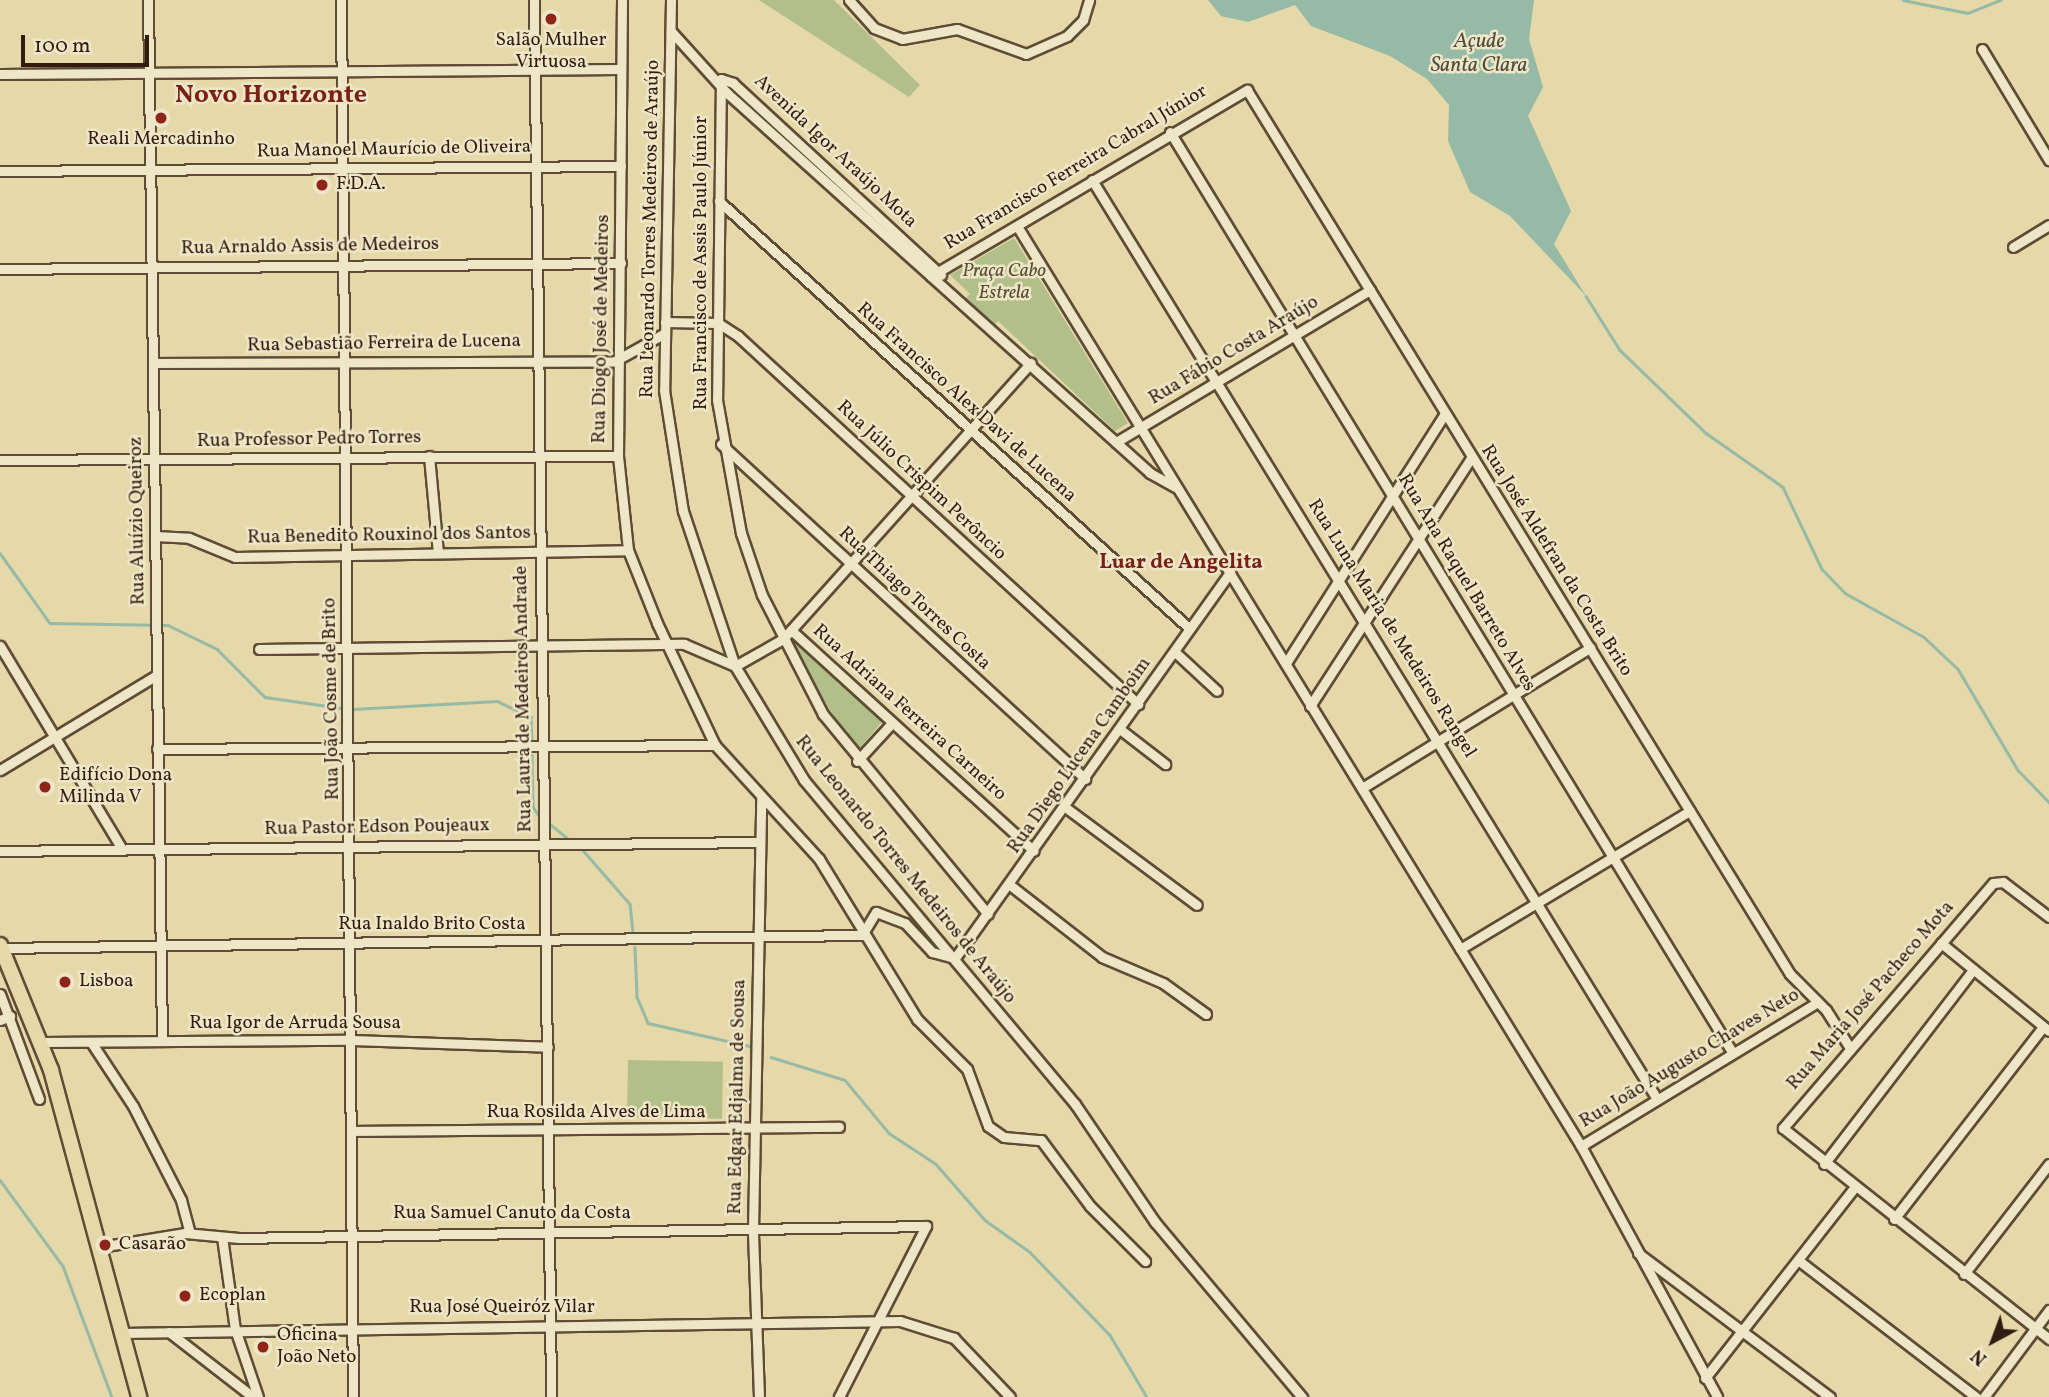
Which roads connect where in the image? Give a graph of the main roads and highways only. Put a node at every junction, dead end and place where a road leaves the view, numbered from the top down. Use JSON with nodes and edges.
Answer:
{"nodes":[{"id":1,"x":1,"y":947,"type":"edge"},
{"id":2,"x":139,"y":1397,"type":"edge"}],
"edges":[{"from":1,"to":2,"type":"main road"}]}
